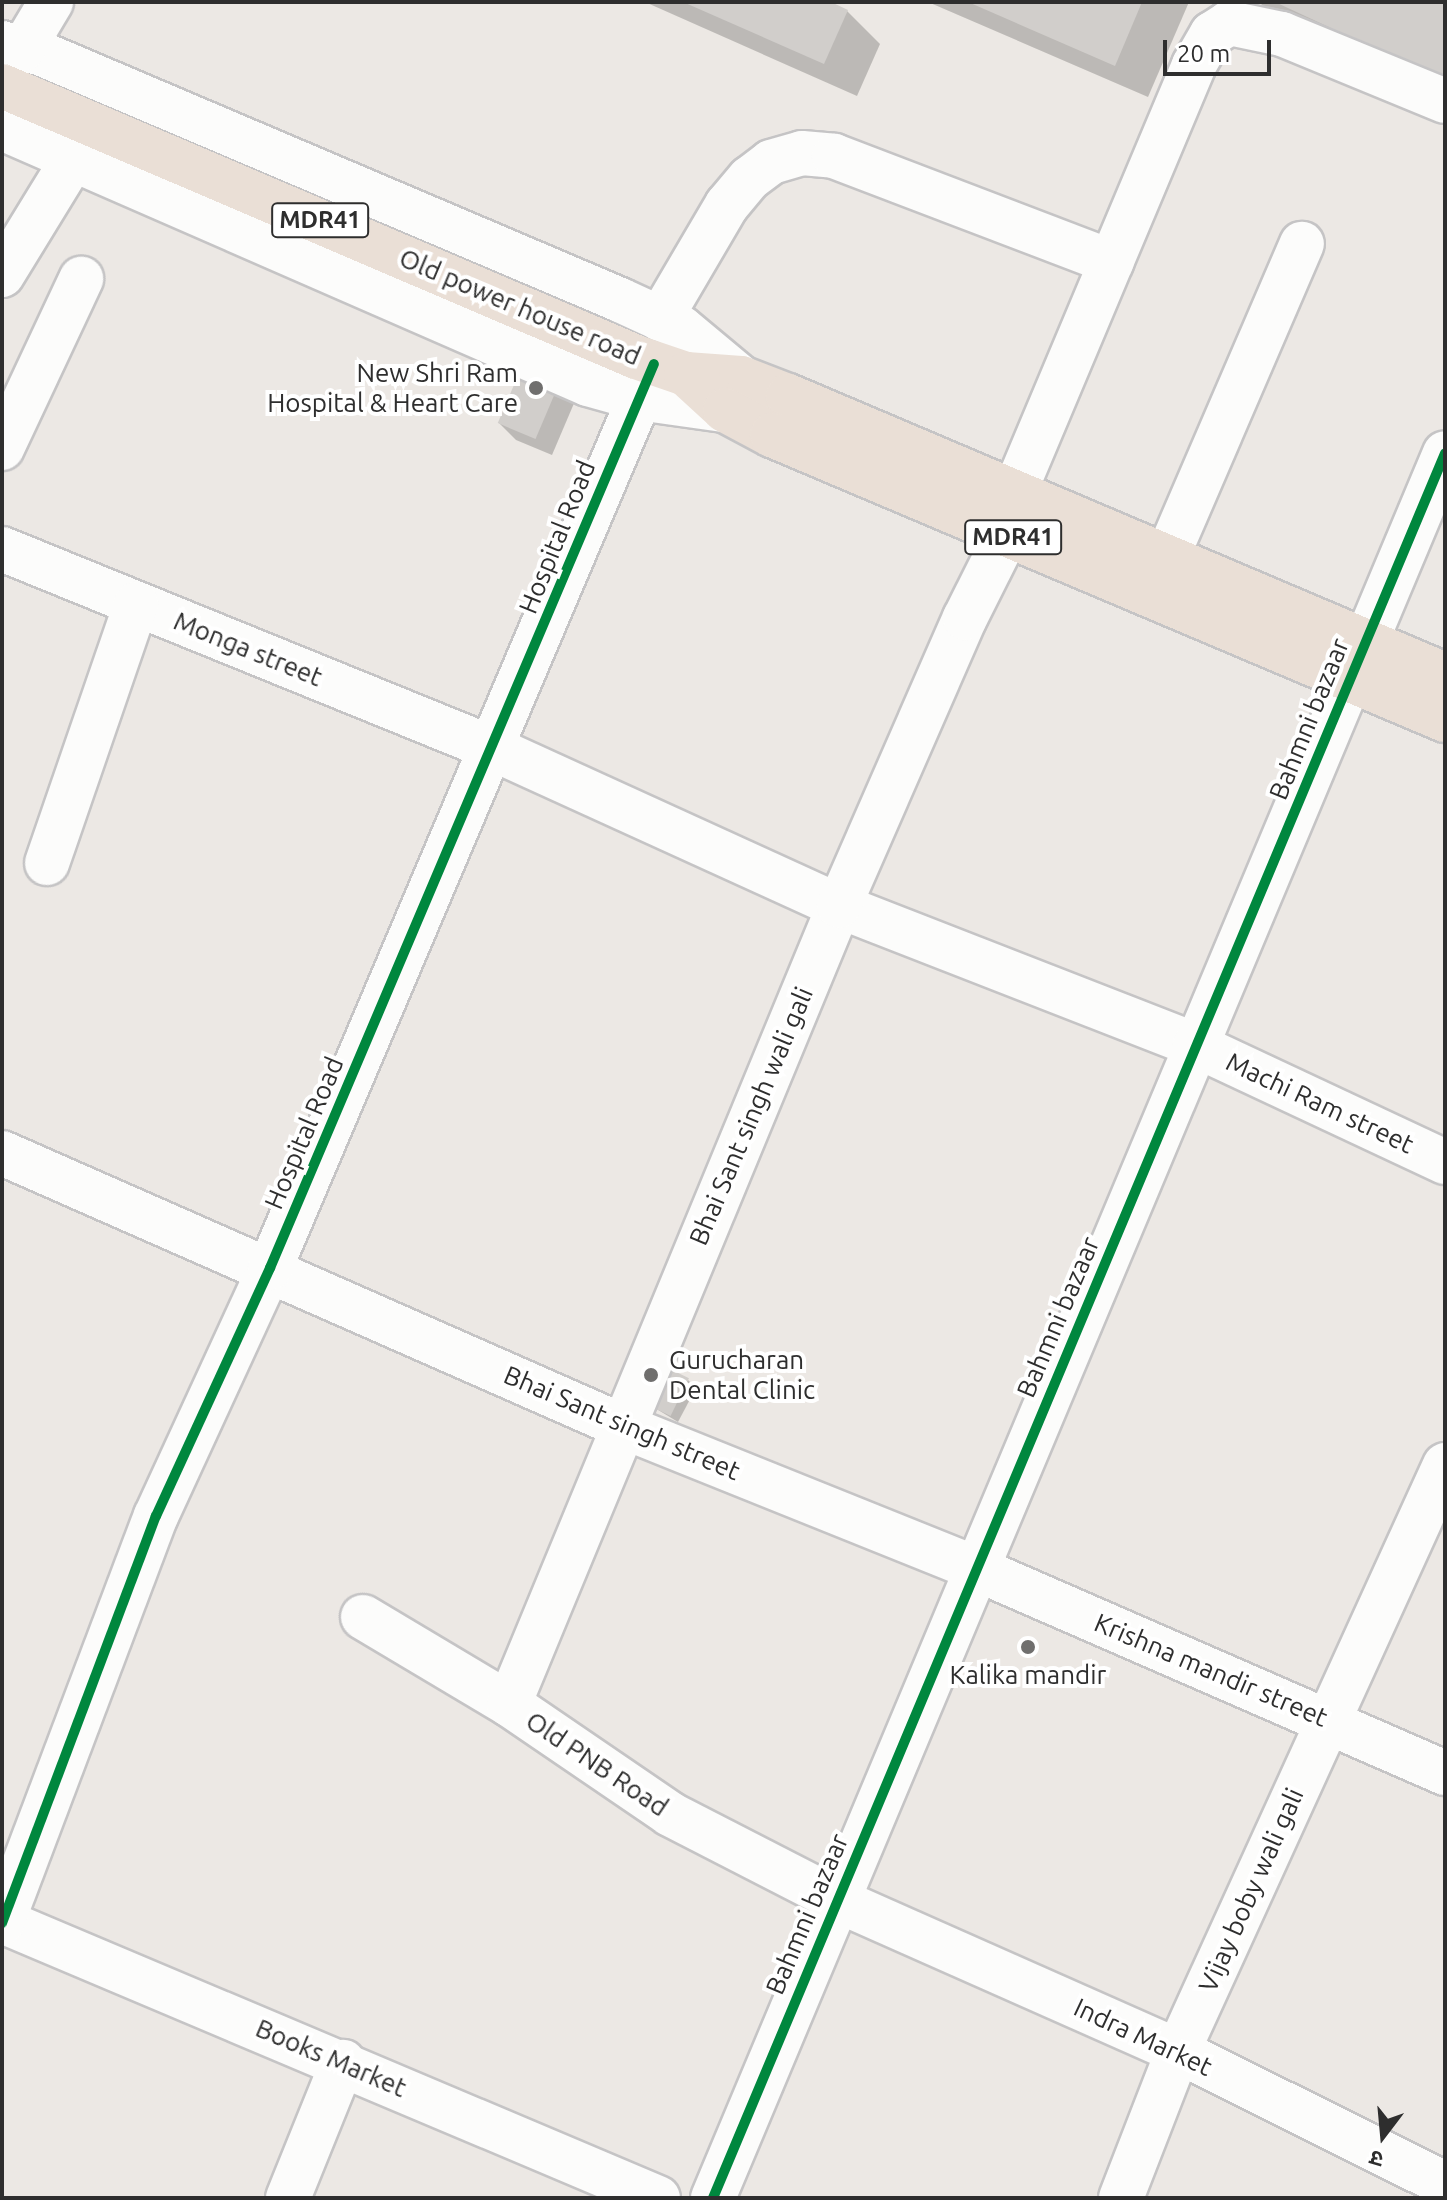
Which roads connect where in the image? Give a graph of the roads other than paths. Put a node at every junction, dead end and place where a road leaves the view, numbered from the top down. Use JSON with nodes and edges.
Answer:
{"nodes":[{"id":1,"x":51,"y":2,"type":"edge"},
{"id":2,"x":13,"y":46,"type":"edge"},
{"id":3,"x":2,"y":86,"type":"edge"},
{"id":4,"x":1445,"y":101,"type":"edge"},
{"id":5,"x":2,"y":128,"type":"edge"},
{"id":6,"x":73,"y":159,"type":"junction"},
{"id":7,"x":1302,"y":244,"type":"dead end"},
{"id":8,"x":1111,"y":262,"type":"junction"},
{"id":9,"x":2,"y":275,"type":"edge"},
{"id":10,"x":81,"y":279,"type":"dead end"},
{"id":11,"x":660,"y":319,"type":"junction"},
{"id":12,"x":654,"y":373,"type":"junction"},
{"id":13,"x":733,"y":394,"type":"junction"},
{"id":14,"x":2,"y":448,"type":"edge"},
{"id":15,"x":1445,"y":453,"type":"edge"},
{"id":16,"x":1015,"y":491,"type":"junction"},
{"id":17,"x":1007,"y":534,"type":"junction"},
{"id":18,"x":2,"y":549,"type":"edge"},
{"id":19,"x":1167,"y":557,"type":"junction"},
{"id":20,"x":136,"y":604,"type":"junction"},
{"id":21,"x":1357,"y":662,"type":"junction"},
{"id":22,"x":1445,"y":675,"type":"edge"},
{"id":23,"x":1445,"y":720,"type":"edge"},
{"id":24,"x":494,"y":749,"type":"junction"},
{"id":25,"x":47,"y":863,"type":"dead end"},
{"id":26,"x":839,"y":906,"type":"junction"},
{"id":27,"x":1195,"y":1045,"type":"junction"},
{"id":28,"x":2,"y":1153,"type":"edge"},
{"id":29,"x":1445,"y":1162,"type":"edge"},
{"id":30,"x":270,"y":1268,"type":"junction"},
{"id":31,"x":622,"y":1426,"type":"junction"},
{"id":32,"x":1445,"y":1465,"type":"edge"},
{"id":33,"x":977,"y":1569,"type":"junction"},
{"id":34,"x":363,"y":1617,"type":"dead end"},
{"id":35,"x":509,"y":1704,"type":"junction"},
{"id":36,"x":1327,"y":1719,"type":"junction"},
{"id":37,"x":1445,"y":1773,"type":"edge"},
{"id":38,"x":837,"y":1900,"type":"junction"},
{"id":39,"x":2,"y":1921,"type":"edge"},
{"id":40,"x":1178,"y":2051,"type":"junction"},
{"id":41,"x":343,"y":2062,"type":"junction"},
{"id":42,"x":1445,"y":2184,"type":"edge"},
{"id":43,"x":288,"y":2198,"type":"edge"},
{"id":44,"x":658,"y":2198,"type":"edge"},
{"id":45,"x":713,"y":2198,"type":"edge"},
{"id":46,"x":1121,"y":2198,"type":"edge"}],
"edges":[{"from":1,"to":2,"type":"street"},
{"from":2,"to":11,"type":"street"},
{"from":3,"to":12,"type":"highway","name":"Old power house road","number":"MDR41"},
{"from":4,"to":8,"type":"street"},
{"from":5,"to":6,"type":"street"},
{"from":6,"to":9,"type":"street"},
{"from":6,"to":12,"type":"street"},
{"from":7,"to":19,"type":"street"},
{"from":8,"to":11,"type":"street"},
{"from":8,"to":16,"type":"street"},
{"from":10,"to":14,"type":"street"},
{"from":11,"to":13,"type":"street"},
{"from":12,"to":13,"type":"highway","name":"Old power house road","number":"MDR41"},
{"from":12,"to":24,"type":"street","name":"Hospital Road"},
{"from":13,"to":16,"type":"highway","name":"Old power house road","number":"MDR41"},
{"from":13,"to":17,"type":"highway","name":"Old power house road","number":"MDR41"},
{"from":15,"to":21,"type":"street","name":"Bahmni bazaar"},
{"from":16,"to":19,"type":"highway","name":"Old power house road","number":"MDR41"},
{"from":17,"to":21,"type":"highway","name":"Old power house road","number":"MDR41"},
{"from":17,"to":26,"type":"street","name":"Bhai Sant singh wali gali"},
{"from":18,"to":20,"type":"street","name":"Monga street"},
{"from":19,"to":21,"type":"highway","name":"Old power house road","number":"MDR41"},
{"from":20,"to":24,"type":"street","name":"Monga street"},
{"from":20,"to":25,"type":"street"},
{"from":21,"to":22,"type":"highway","number":"MDR41"},
{"from":21,"to":23,"type":"highway","number":"MDR41"},
{"from":21,"to":27,"type":"street","name":"Bahmni bazaar"},
{"from":24,"to":26,"type":"street","name":"Monga street"},
{"from":24,"to":30,"type":"street","name":"Hospital Road"},
{"from":26,"to":27,"type":"street","name":"Machi Ram street"},
{"from":26,"to":31,"type":"street","name":"Bhai Sant singh wali gali"},
{"from":27,"to":29,"type":"street","name":"Machi Ram street"},
{"from":27,"to":33,"type":"street","name":"Bahmni bazaar"},
{"from":28,"to":30,"type":"street","name":"Bhai Sant singh street"},
{"from":30,"to":31,"type":"street","name":"Bhai Sant singh street"},
{"from":30,"to":39,"type":"street","name":"Hospital Road"},
{"from":31,"to":33,"type":"street","name":"Bhai Sant singh street"},
{"from":31,"to":35,"type":"street","name":"Bhai Sant singh wali gali"},
{"from":32,"to":36,"type":"street","name":"Vijay boby wali gali"},
{"from":33,"to":36,"type":"street","name":"Krishna mandir street"},
{"from":33,"to":38,"type":"street","name":"Bahmni bazaar"},
{"from":34,"to":35,"type":"street","name":"Old PNB Road"},
{"from":35,"to":38,"type":"street","name":"Old PNB Road"},
{"from":36,"to":37,"type":"street","name":"Krishna mandir street"},
{"from":36,"to":40,"type":"street","name":"Vijay boby wali gali"},
{"from":38,"to":40,"type":"street","name":"Indra Market"},
{"from":38,"to":45,"type":"street","name":"Bahmni bazaar"},
{"from":39,"to":41,"type":"street","name":"Books Market"},
{"from":40,"to":42,"type":"street","name":"Indra Market"},
{"from":40,"to":46,"type":"street","name":"Vijay boby wali gali"},
{"from":41,"to":43,"type":"street"},
{"from":41,"to":44,"type":"street","name":"Books Market"}]}
